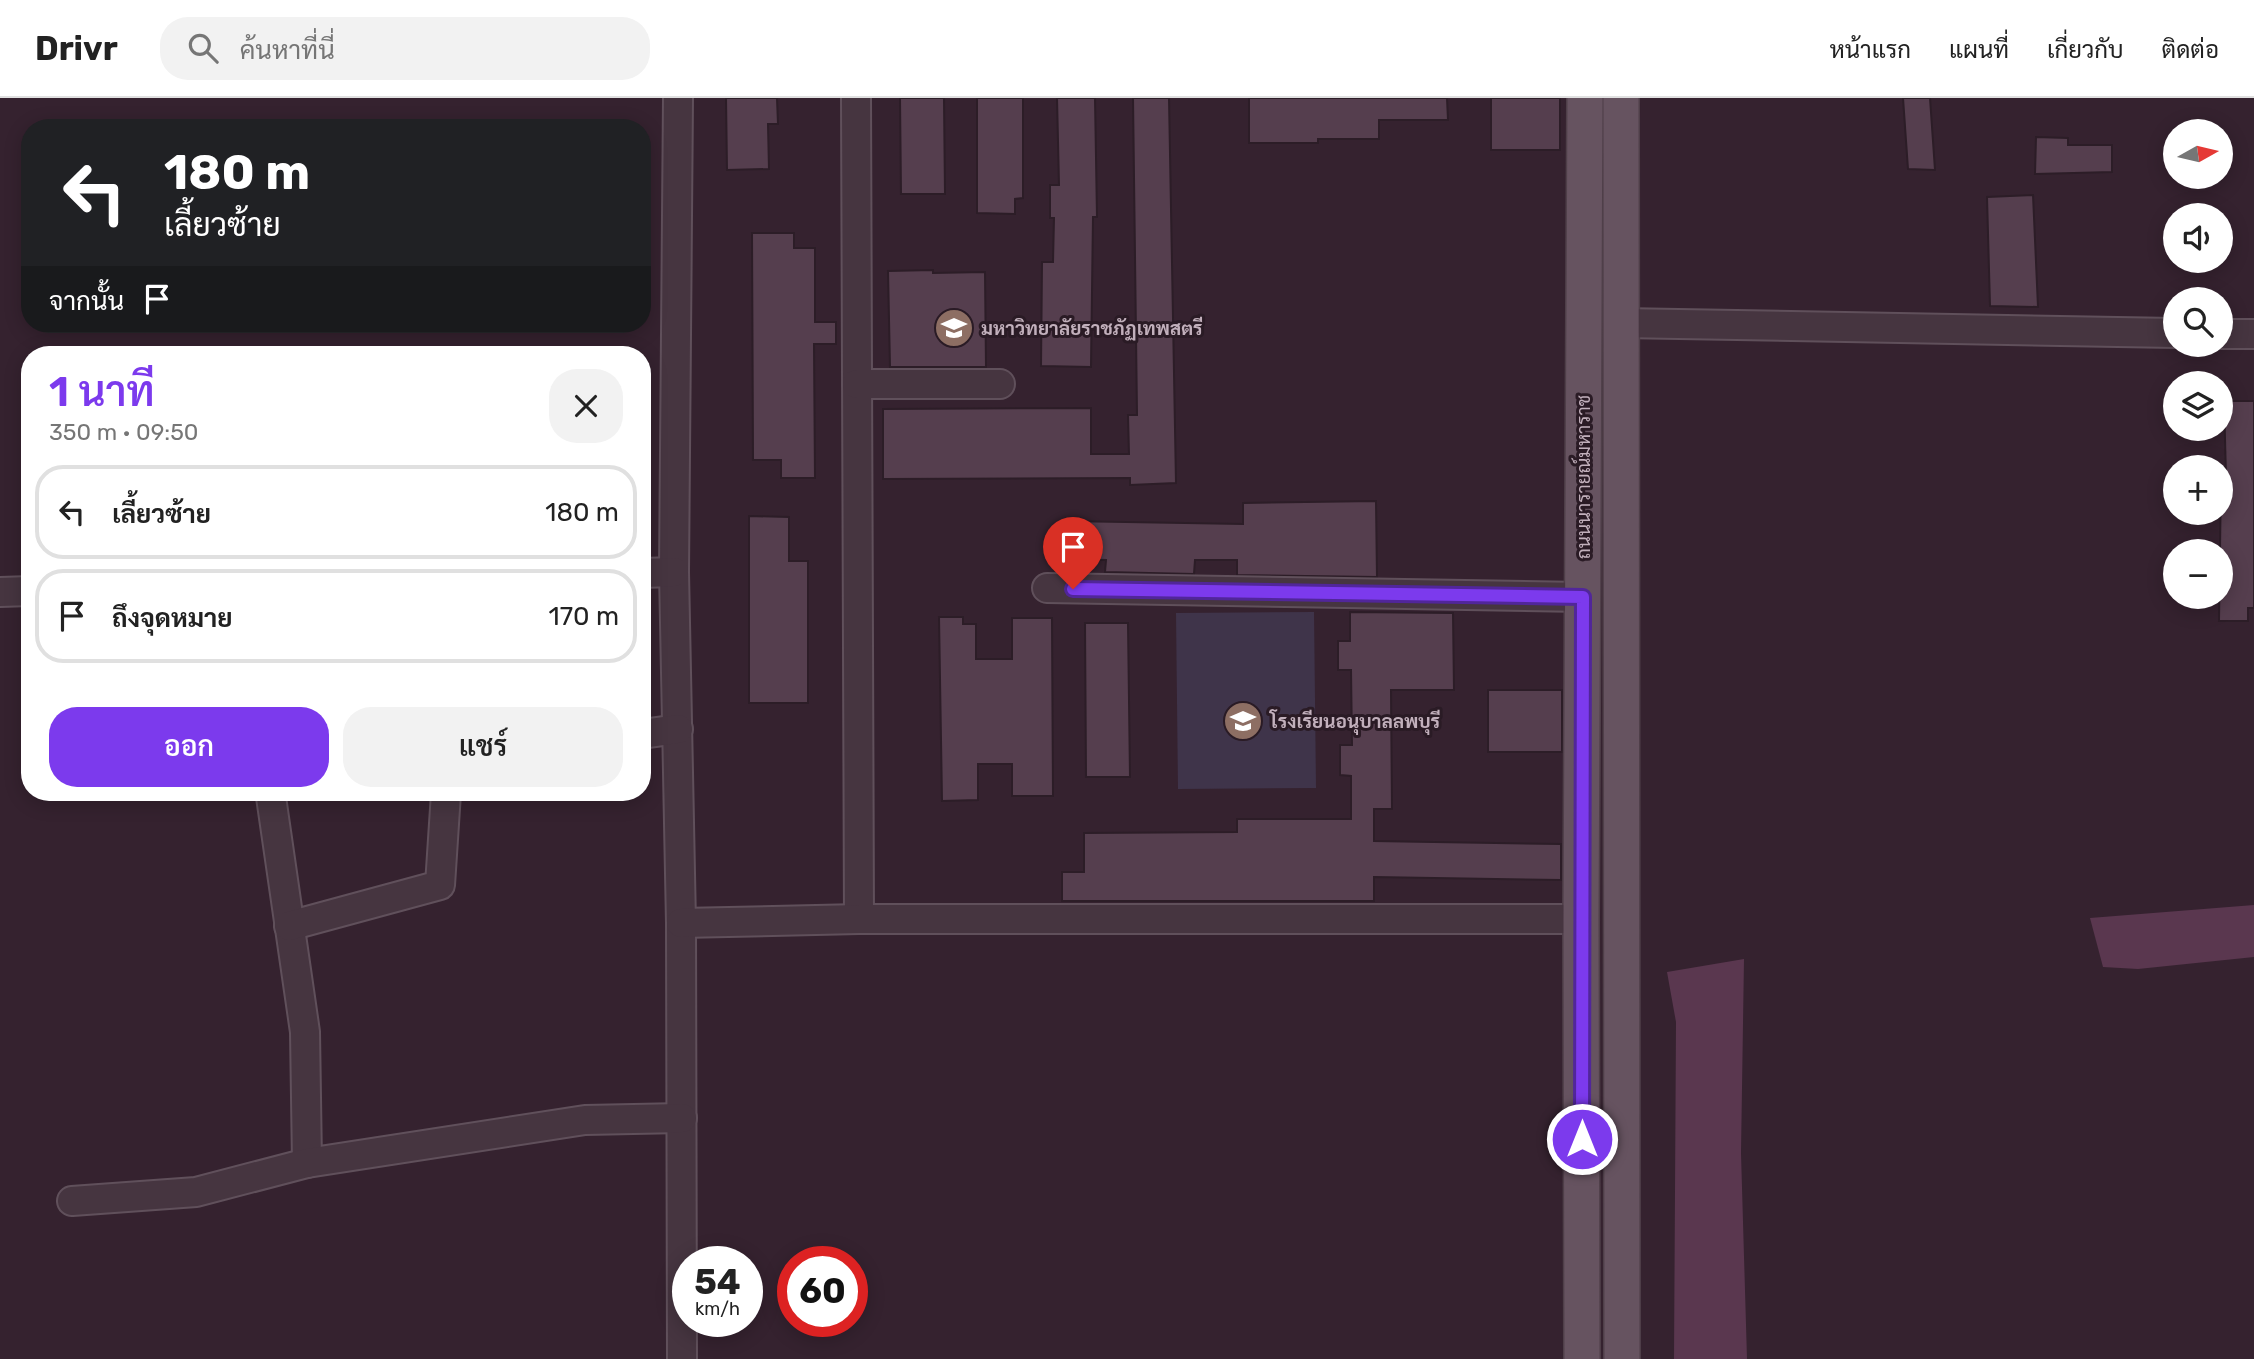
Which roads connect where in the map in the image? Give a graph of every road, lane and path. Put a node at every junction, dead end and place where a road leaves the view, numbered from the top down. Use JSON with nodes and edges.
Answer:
{"nodes":[{"id":1,"x":678,"y":98,"type":"edge"},
{"id":2,"x":856,"y":98,"type":"edge"},
{"id":3,"x":1585,"y":98,"type":"edge"},
{"id":4,"x":1620,"y":98,"type":"edge"},
{"id":5,"x":1621,"y":323,"type":"junction"},
{"id":6,"x":2163,"y":333,"type":"edge"},
{"id":7,"x":2233,"y":334,"type":"edge"},
{"id":8,"x":2254,"y":334,"type":"edge"},
{"id":9,"x":857,"y":384,"type":"junction"},
{"id":10,"x":1000,"y":384,"type":"dead end"},
{"id":11,"x":674,"y":572,"type":"junction"},
{"id":12,"x":651,"y":573,"type":"edge"},
{"id":13,"x":1046,"y":588,"type":"dead end"},
{"id":14,"x":0,"y":592,"type":"edge"},
{"id":15,"x":21,"y":592,"type":"edge"},
{"id":16,"x":1583,"y":597,"type":"junction"},
{"id":17,"x":678,"y":729,"type":"junction"},
{"id":18,"x":651,"y":733,"type":"edge"},
{"id":19,"x":272,"y":801,"type":"edge"},
{"id":20,"x":445,"y":801,"type":"edge"},
{"id":21,"x":859,"y":919,"type":"junction"},
{"id":22,"x":1581,"y":919,"type":"junction"},
{"id":23,"x":681,"y":923,"type":"junction"},
{"id":24,"x":289,"y":926,"type":"junction"},
{"id":25,"x":682,"y":1118,"type":"junction"},
{"id":26,"x":307,"y":1163,"type":"junction"},
{"id":27,"x":72,"y":1200,"type":"dead end"},
{"id":28,"x":682,"y":1359,"type":"edge"},
{"id":29,"x":1582,"y":1359,"type":"edge"},
{"id":30,"x":1622,"y":1359,"type":"edge"}],
"edges":[{"from":1,"to":11,"type":"street"},
{"from":2,"to":9,"type":"street"},
{"from":3,"to":16,"type":"main road","name":"ถนนนารายณ์มหาราช"},
{"from":4,"to":5,"type":"main road","name":"ถนนนารายณ์มหาราช"},
{"from":5,"to":6,"type":"street"},
{"from":5,"to":30,"type":"main road","name":"ถนนนารายณ์มหาราช"},
{"from":7,"to":8,"type":"street"},
{"from":9,"to":10,"type":"street"},
{"from":9,"to":21,"type":"street"},
{"from":11,"to":12,"type":"street"},
{"from":11,"to":17,"type":"street"},
{"from":13,"to":16,"type":"street"},
{"from":14,"to":15,"type":"street"},
{"from":16,"to":22,"type":"main road","name":"ถนนนารายณ์มหาราช"},
{"from":17,"to":18,"type":"street"},
{"from":17,"to":23,"type":"street"},
{"from":19,"to":24,"type":"street"},
{"from":20,"to":24,"type":"street"},
{"from":21,"to":22,"type":"street"},
{"from":21,"to":23,"type":"street"},
{"from":22,"to":29,"type":"main road","name":"ถนนนารายณ์มหาราช"},
{"from":23,"to":25,"type":"street"},
{"from":24,"to":26,"type":"street"},
{"from":25,"to":26,"type":"street"},
{"from":25,"to":28,"type":"street"},
{"from":26,"to":27,"type":"street"}]}
